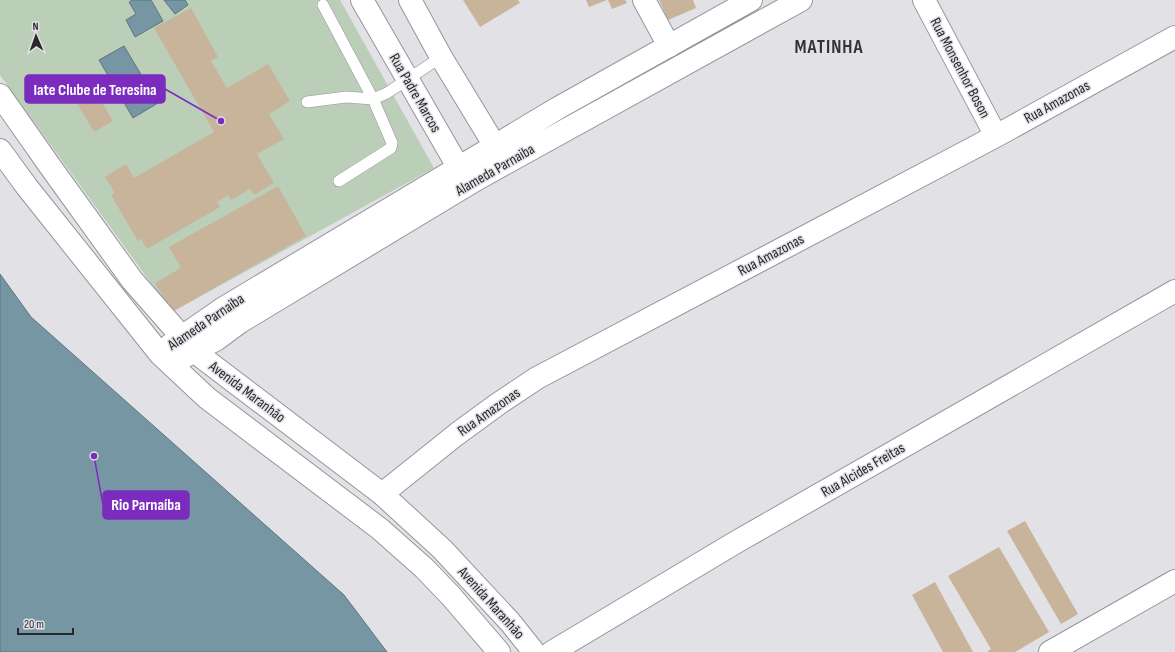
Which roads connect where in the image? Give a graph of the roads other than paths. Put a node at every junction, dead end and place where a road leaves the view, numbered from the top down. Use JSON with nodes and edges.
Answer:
{"nodes":[{"id":1,"x":362,"y":0,"type":"edge"},
{"id":2,"x":410,"y":0,"type":"edge"},
{"id":3,"x":644,"y":0,"type":"edge"},
{"id":4,"x":750,"y":0,"type":"edge"},
{"id":5,"x":801,"y":0,"type":"edge"},
{"id":6,"x":924,"y":0,"type":"edge"},
{"id":7,"x":323,"y":5,"type":"dead end"},
{"id":8,"x":1175,"y":37,"type":"edge"},
{"id":9,"x":670,"y":46,"type":"junction"},
{"id":10,"x":441,"y":57,"type":"junction"},
{"id":11,"x":407,"y":79,"type":"junction"},
{"id":12,"x":0,"y":95,"type":"edge"},
{"id":13,"x":373,"y":99,"type":"junction"},
{"id":14,"x":307,"y":102,"type":"dead end"},
{"id":15,"x":996,"y":136,"type":"junction"},
{"id":16,"x":495,"y":146,"type":"junction"},
{"id":17,"x":0,"y":150,"type":"edge"},
{"id":18,"x":52,"y":170,"type":"junction"},
{"id":19,"x":463,"y":177,"type":"junction"},
{"id":20,"x":339,"y":181,"type":"dead end"},
{"id":21,"x":27,"y":187,"type":"junction"},
{"id":22,"x":1175,"y":292,"type":"edge"},
{"id":23,"x":188,"y":344,"type":"junction"},
{"id":24,"x":165,"y":359,"type":"junction"},
{"id":25,"x":382,"y":494,"type":"junction"},
{"id":26,"x":442,"y":548,"type":"junction"},
{"id":27,"x":424,"y":568,"type":"junction"},
{"id":28,"x":1175,"y":581,"type":"edge"},
{"id":29,"x":485,"y":596,"type":"junction"},
{"id":30,"x":467,"y":616,"type":"junction"},
{"id":31,"x":498,"y":652,"type":"edge"},
{"id":32,"x":534,"y":652,"type":"edge"},
{"id":33,"x":552,"y":652,"type":"edge"},
{"id":34,"x":1050,"y":652,"type":"edge"}],
"edges":[{"from":1,"to":11,"type":"main road","name":"Rua Padre Marcos"},
{"from":2,"to":10,"type":"main road"},
{"from":3,"to":9,"type":"main road"},
{"from":4,"to":9,"type":"main road","name":"Alameda Parnaiba"},
{"from":5,"to":19,"type":"main road","name":"Alameda Parnaiba"},
{"from":6,"to":15,"type":"main road","name":"Rua Monsenhor Boson"},
{"from":7,"to":13,"type":"lane"},
{"from":8,"to":15,"type":"main road","name":"Rua Amazonas"},
{"from":9,"to":16,"type":"main road","name":"Alameda Parnaiba"},
{"from":10,"to":11,"type":"lane"},
{"from":10,"to":16,"type":"main road"},
{"from":11,"to":13,"type":"lane"},
{"from":11,"to":19,"type":"main road","name":"Rua Padre Marcos"},
{"from":12,"to":18,"type":"main road","name":"Avenida Maranhão"},
{"from":13,"to":14,"type":"lane"},
{"from":13,"to":20,"type":"lane"},
{"from":15,"to":25,"type":"main road","name":"Rua Amazonas"},
{"from":16,"to":19,"type":"main road","name":"Alameda Parnaiba"},
{"from":17,"to":21,"type":"main road","name":"Avenida Maranhão"},
{"from":18,"to":21,"type":"main road"},
{"from":18,"to":23,"type":"main road","name":"Avenida Maranhão"},
{"from":19,"to":23,"type":"main road","name":"Alameda Parnaiba"},
{"from":21,"to":24,"type":"main road","name":"Avenida Maranhão"},
{"from":22,"to":33,"type":"main road","name":"Rua Alcides Freitas"},
{"from":23,"to":24,"type":"main road","name":"Alameda Parnaiba"},
{"from":23,"to":25,"type":"main road","name":"Avenida Maranhão"},
{"from":24,"to":27,"type":"main road","name":"Avenida Maranhão"},
{"from":25,"to":26,"type":"main road","name":"Avenida Maranhão"},
{"from":26,"to":27,"type":"main road"},
{"from":26,"to":29,"type":"main road","name":"Avenida Maranhão"},
{"from":27,"to":30,"type":"main road","name":"Avenida Maranhão"},
{"from":28,"to":34,"type":"main road"},
{"from":29,"to":30,"type":"main road"},
{"from":29,"to":32,"type":"main road","name":"Avenida Maranhão"},
{"from":30,"to":31,"type":"main road","name":"Avenida Maranhão"}]}
